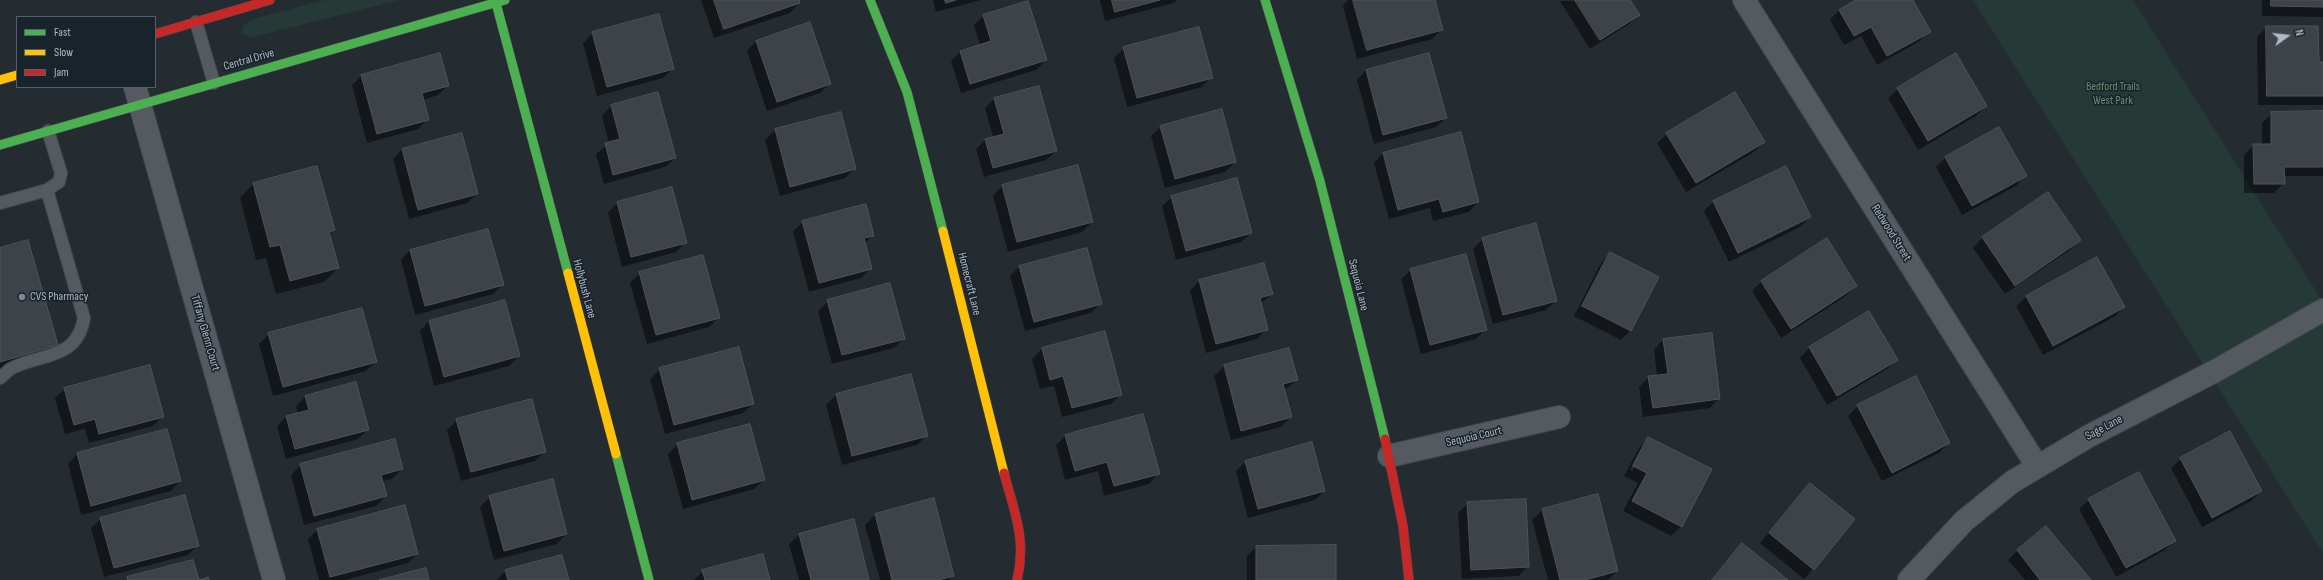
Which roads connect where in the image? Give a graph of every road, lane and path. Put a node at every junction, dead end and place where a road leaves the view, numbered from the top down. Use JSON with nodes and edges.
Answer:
{"nodes":[{"id":1,"x":270,"y":0,"type":"edge"},
{"id":2,"x":870,"y":0,"type":"edge"},
{"id":3,"x":1265,"y":0,"type":"edge"},
{"id":4,"x":1744,"y":0,"type":"edge"},
{"id":5,"x":500,"y":2,"type":"edge"},
{"id":6,"x":196,"y":22,"type":"junction"},
{"id":7,"x":156,"y":34,"type":"edge"},
{"id":8,"x":16,"y":75,"type":"edge"},
{"id":9,"x":0,"y":80,"type":"edge"},
{"id":10,"x":214,"y":83,"type":"junction"},
{"id":11,"x":138,"y":95,"type":"edge"},
{"id":12,"x":48,"y":131,"type":"junction"},
{"id":13,"x":0,"y":145,"type":"edge"},
{"id":14,"x":47,"y":190,"type":"junction"},
{"id":15,"x":0,"y":203,"type":"edge"},
{"id":16,"x":2323,"y":310,"type":"edge"},
{"id":17,"x":0,"y":378,"type":"edge"},
{"id":18,"x":1559,"y":417,"type":"dead end"},
{"id":19,"x":1389,"y":456,"type":"junction"},
{"id":20,"x":2037,"y":466,"type":"junction"},
{"id":21,"x":274,"y":580,"type":"edge"},
{"id":22,"x":649,"y":580,"type":"edge"},
{"id":23,"x":1017,"y":580,"type":"edge"},
{"id":24,"x":1409,"y":580,"type":"edge"},
{"id":25,"x":1909,"y":580,"type":"edge"}],
"edges":[{"from":1,"to":6,"type":"street"},
{"from":2,"to":23,"type":"street","name":"Homecraft Lane"},
{"from":3,"to":19,"type":"street","name":"Sequoia Lane"},
{"from":4,"to":20,"type":"street","name":"Redwood Street"},
{"from":5,"to":10,"type":"street","name":"Central Drive"},
{"from":5,"to":22,"type":"street","name":"Hollybush Lane"},
{"from":6,"to":7,"type":"street"},
{"from":6,"to":10,"type":"lane"},
{"from":8,"to":9,"type":"street"},
{"from":10,"to":11,"type":"street","name":"Central Drive"},
{"from":11,"to":12,"type":"street","name":"Central Drive"},
{"from":11,"to":21,"type":"street","name":"Tiffany Glenn Court"},
{"from":12,"to":13,"type":"street","name":"Central Drive"},
{"from":12,"to":14,"type":"lane"},
{"from":14,"to":15,"type":"lane"},
{"from":14,"to":17,"type":"lane"},
{"from":16,"to":20,"type":"street","name":"Sage Lane"},
{"from":18,"to":19,"type":"street","name":"Sequoia Court"},
{"from":19,"to":24,"type":"street","name":"Sequoia Lane"},
{"from":20,"to":25,"type":"street","name":"Sage Lane"}]}
